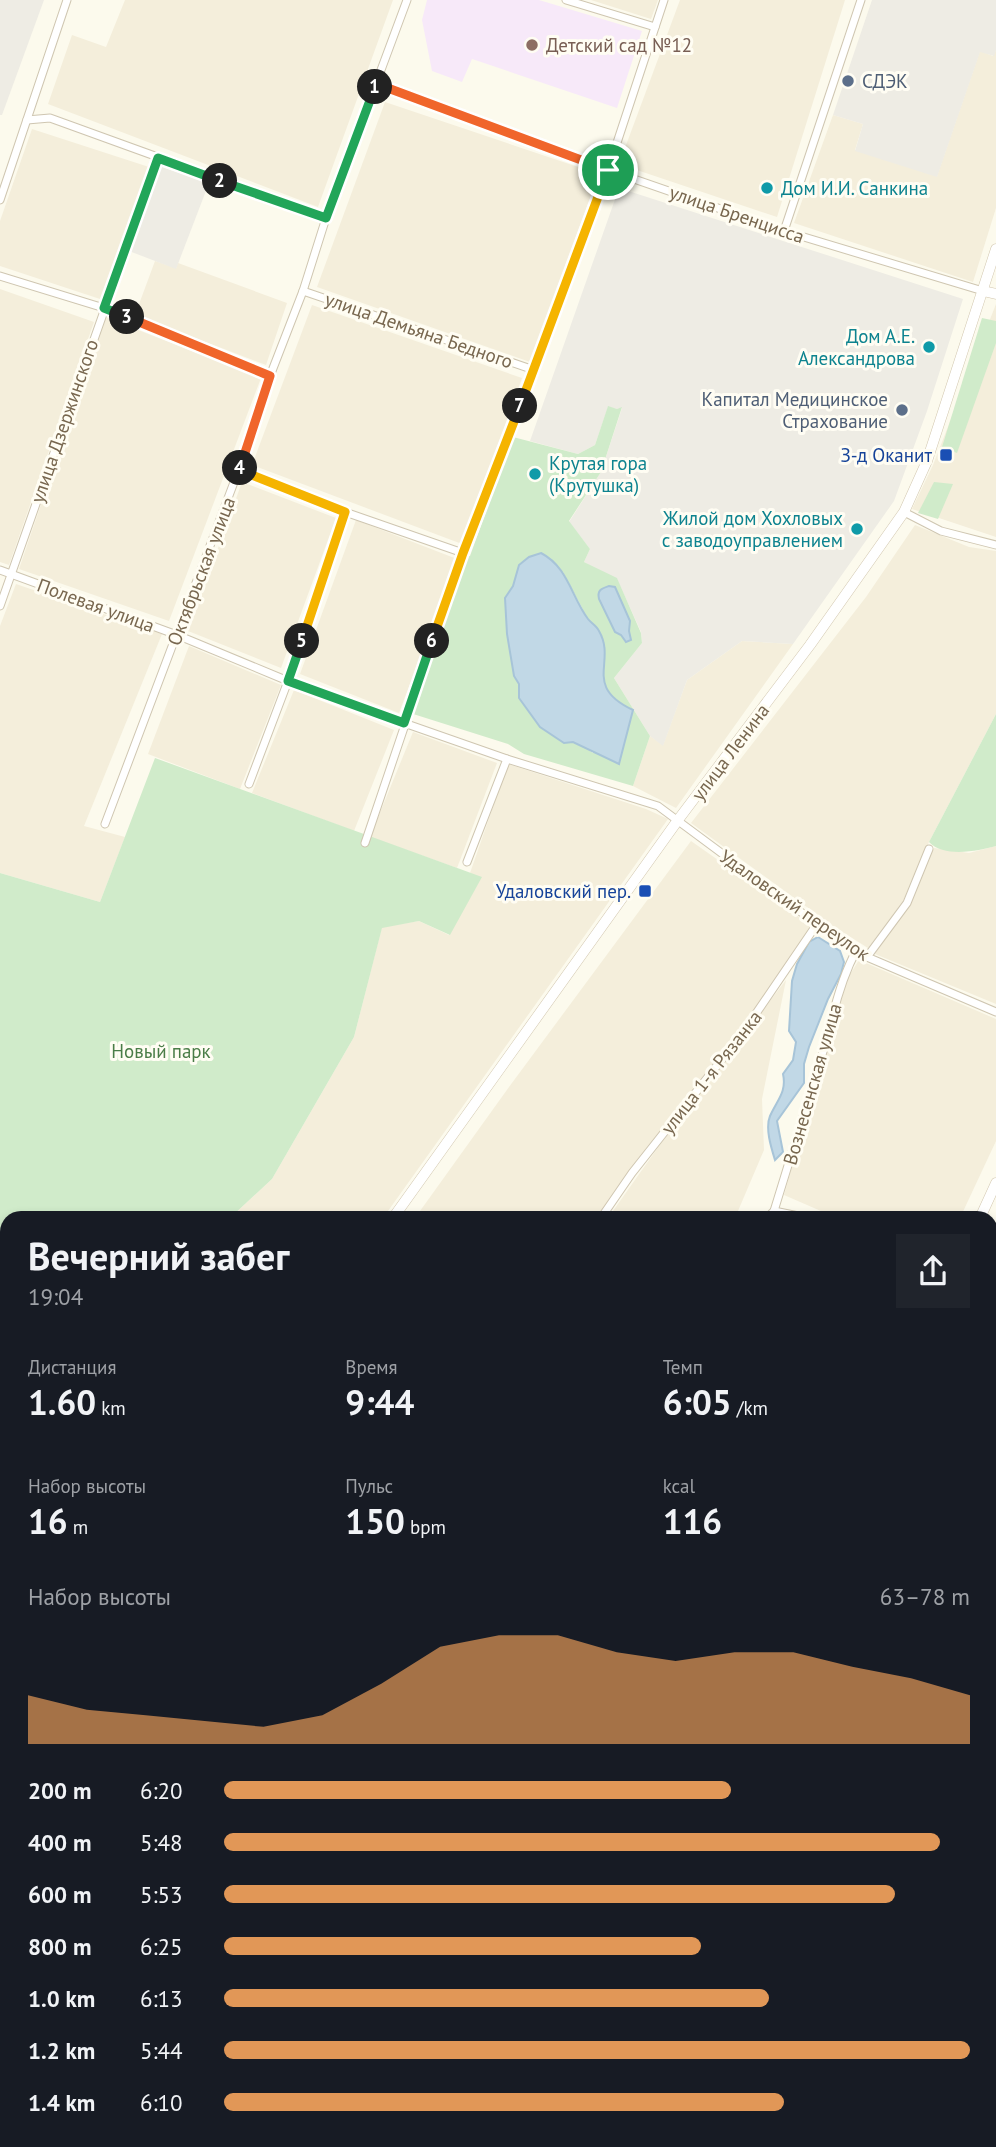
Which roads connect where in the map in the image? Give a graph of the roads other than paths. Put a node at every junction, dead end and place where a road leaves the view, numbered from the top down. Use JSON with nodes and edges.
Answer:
{"nodes":[{"id":1,"x":66,"y":0,"type":"edge"},
{"id":2,"x":407,"y":0,"type":"edge"},
{"id":3,"x":566,"y":0,"type":"edge"},
{"id":4,"x":664,"y":0,"type":"edge"},
{"id":5,"x":861,"y":0,"type":"edge"},
{"id":6,"x":655,"y":27,"type":"junction"},
{"id":7,"x":377,"y":84,"type":"junction"},
{"id":8,"x":27,"y":120,"type":"junction"},
{"id":9,"x":158,"y":158,"type":"junction"},
{"id":10,"x":608,"y":170,"type":"junction"},
{"id":11,"x":0,"y":200,"type":"edge"},
{"id":12,"x":326,"y":218,"type":"junction"},
{"id":13,"x":784,"y":230,"type":"junction"},
{"id":14,"x":996,"y":249,"type":"edge"},
{"id":15,"x":0,"y":276,"type":"edge"},
{"id":16,"x":983,"y":290,"type":"junction"},
{"id":17,"x":303,"y":291,"type":"junction"},
{"id":18,"x":996,"y":294,"type":"edge"},
{"id":19,"x":104,"y":308,"type":"junction"},
{"id":20,"x":534,"y":370,"type":"junction"},
{"id":21,"x":270,"y":376,"type":"junction"},
{"id":22,"x":239,"y":470,"type":"junction"},
{"id":23,"x":345,"y":512,"type":"junction"},
{"id":24,"x":904,"y":512,"type":"junction"},
{"id":25,"x":996,"y":545,"type":"edge"},
{"id":26,"x":463,"y":553,"type":"junction"},
{"id":27,"x":0,"y":570,"type":"edge"},
{"id":28,"x":11,"y":574,"type":"junction"},
{"id":29,"x":0,"y":606,"type":"edge"},
{"id":30,"x":177,"y":635,"type":"junction"},
{"id":31,"x":288,"y":681,"type":"junction"},
{"id":32,"x":404,"y":723,"type":"junction"},
{"id":33,"x":507,"y":759,"type":"junction"},
{"id":34,"x":249,"y":784,"type":"dead end"},
{"id":35,"x":678,"y":820,"type":"junction"},
{"id":36,"x":105,"y":824,"type":"dead end"},
{"id":37,"x":365,"y":843,"type":"dead end"},
{"id":38,"x":929,"y":849,"type":"dead end"},
{"id":39,"x":467,"y":862,"type":"dead end"},
{"id":40,"x":817,"y":924,"type":"junction"},
{"id":41,"x":857,"y":949,"type":"junction"},
{"id":42,"x":867,"y":957,"type":"junction"},
{"id":43,"x":996,"y":1012,"type":"edge"},
{"id":44,"x":996,"y":1182,"type":"edge"},
{"id":45,"x":398,"y":1211,"type":"edge"},
{"id":46,"x":606,"y":1211,"type":"edge"},
{"id":47,"x":774,"y":1211,"type":"edge"},
{"id":48,"x":983,"y":1211,"type":"edge"}],
"edges":[{"from":1,"to":8,"type":"street"},
{"from":2,"to":7,"type":"street","name":"Октябрьская улица"},
{"from":3,"to":6,"type":"street"},
{"from":4,"to":6,"type":"street"},
{"from":5,"to":13,"type":"street"},
{"from":6,"to":10,"type":"street"},
{"from":7,"to":10,"type":"street","name":"улица Бренцисса"},
{"from":7,"to":12,"type":"street","name":"Октябрьская улица"},
{"from":8,"to":9,"type":"street"},
{"from":8,"to":11,"type":"street"},
{"from":9,"to":12,"type":"street"},
{"from":9,"to":19,"type":"street","name":"улица Дзержинского"},
{"from":10,"to":13,"type":"street","name":"улица Бренцисса"},
{"from":10,"to":20,"type":"street"},
{"from":12,"to":17,"type":"street","name":"Октябрьская улица"},
{"from":13,"to":16,"type":"street","name":"улица Бренцисса"},
{"from":14,"to":16,"type":"street","name":"улица Ленина"},
{"from":15,"to":19,"type":"street"},
{"from":16,"to":18,"type":"street"},
{"from":16,"to":24,"type":"street","name":"улица Ленина"},
{"from":17,"to":20,"type":"street","name":"улица Демьяна Бедного"},
{"from":17,"to":21,"type":"street","name":"Октябрьская улица"},
{"from":19,"to":21,"type":"street"},
{"from":19,"to":28,"type":"street","name":"улица Дзержинского"},
{"from":20,"to":26,"type":"street"},
{"from":21,"to":22,"type":"street","name":"Октябрьская улица"},
{"from":22,"to":23,"type":"street"},
{"from":22,"to":30,"type":"street","name":"Октябрьская улица"},
{"from":23,"to":26,"type":"street"},
{"from":23,"to":31,"type":"street"},
{"from":24,"to":25,"type":"street"},
{"from":24,"to":35,"type":"street","name":"улица Ленина"},
{"from":26,"to":32,"type":"street"},
{"from":27,"to":28,"type":"street","name":"Полевая улица"},
{"from":28,"to":29,"type":"street","name":"улица Дзержинского"},
{"from":28,"to":30,"type":"street","name":"Полевая улица"},
{"from":30,"to":31,"type":"street","name":"Полевая улица"},
{"from":30,"to":36,"type":"street","name":"Октябрьская улица"},
{"from":31,"to":32,"type":"street","name":"Полевая улица"},
{"from":31,"to":34,"type":"street"},
{"from":32,"to":33,"type":"street","name":"Полевая улица"},
{"from":32,"to":37,"type":"street"},
{"from":33,"to":35,"type":"street","name":"Полевая улица"},
{"from":33,"to":39,"type":"street"},
{"from":35,"to":40,"type":"street","name":"Удаловский переулок"},
{"from":35,"to":45,"type":"street","name":"улица Ленина"},
{"from":38,"to":42,"type":"street"},
{"from":40,"to":41,"type":"street","name":"Удаловский переулок"},
{"from":40,"to":46,"type":"street","name":"улица 1-я Рязанка"},
{"from":41,"to":42,"type":"street","name":"Удаловский переулок"},
{"from":41,"to":47,"type":"street","name":"Вознесенская улица"},
{"from":42,"to":43,"type":"street","name":"Удаловский переулок"},
{"from":44,"to":48,"type":"street"}]}
